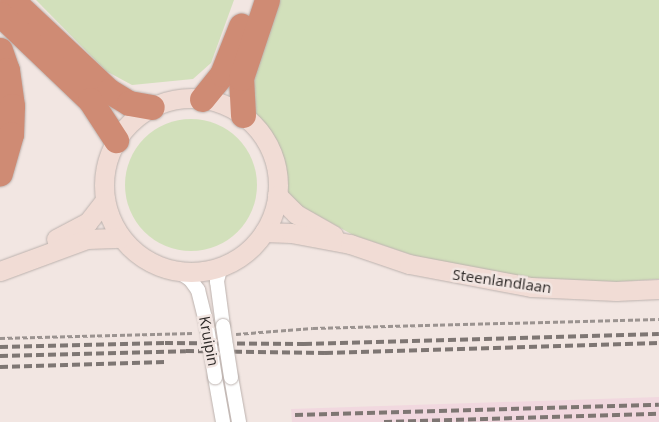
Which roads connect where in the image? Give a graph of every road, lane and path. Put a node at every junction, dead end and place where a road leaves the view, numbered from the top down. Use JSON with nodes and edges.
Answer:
{"nodes":[{"id":1,"x":12,"y":0,"type":"edge"},
{"id":2,"x":250,"y":0,"type":"edge"},
{"id":3,"x":267,"y":0,"type":"edge"},
{"id":4,"x":0,"y":14,"type":"edge"},
{"id":5,"x":0,"y":50,"type":"edge"},
{"id":6,"x":202,"y":98,"type":"junction"},
{"id":7,"x":152,"y":107,"type":"junction"},
{"id":8,"x":243,"y":115,"type":"junction"},
{"id":9,"x":116,"y":140,"type":"junction"},
{"id":10,"x":0,"y":173,"type":"edge"},
{"id":11,"x":277,"y":195,"type":"junction"},
{"id":12,"x":105,"y":200,"type":"junction"},
{"id":13,"x":264,"y":232,"type":"junction"},
{"id":14,"x":122,"y":238,"type":"junction"},
{"id":15,"x":350,"y":244,"type":"junction"},
{"id":16,"x":221,"y":266,"type":"junction"},
{"id":17,"x":5,"y":269,"type":"edge"},
{"id":18,"x":176,"y":270,"type":"junction"},
{"id":19,"x":659,"y":289,"type":"edge"},
{"id":20,"x":659,"y":319,"type":"edge"},
{"id":21,"x":204,"y":330,"type":"junction"},
{"id":22,"x":227,"y":330,"type":"junction"},
{"id":23,"x":0,"y":338,"type":"edge"},
{"id":24,"x":223,"y":422,"type":"edge"},
{"id":25,"x":239,"y":422,"type":"edge"}],
"edges":[{"from":1,"to":7,"type":"highway"},
{"from":2,"to":6,"type":"highway"},
{"from":3,"to":8,"type":"highway"},
{"from":4,"to":9,"type":"highway"},
{"from":5,"to":10,"type":"highway"},
{"from":6,"to":7,"type":"main road"},
{"from":6,"to":8,"type":"main road"},
{"from":7,"to":9,"type":"main road"},
{"from":8,"to":11,"type":"main road"},
{"from":9,"to":12,"type":"main road"},
{"from":11,"to":13,"type":"main road"},
{"from":11,"to":15,"type":"main road","name":"Steenlandlaan"},
{"from":12,"to":14,"type":"main road"},
{"from":12,"to":17,"type":"main road"},
{"from":13,"to":15,"type":"main road","name":"Steenlandlaan"},
{"from":13,"to":16,"type":"main road"},
{"from":14,"to":17,"type":"main road"},
{"from":14,"to":18,"type":"main road"},
{"from":15,"to":19,"type":"main road","name":"Steenlandlaan"},
{"from":16,"to":18,"type":"main road"},
{"from":16,"to":22,"type":"street","name":"Kruipin"},
{"from":18,"to":21,"type":"street","name":"Kruipin"},
{"from":20,"to":22,"type":"path"},
{"from":21,"to":23,"type":"path"},
{"from":21,"to":24,"type":"street","name":"Kruipin","bridge":true},
{"from":22,"to":25,"type":"street","name":"Kruipin","bridge":true}]}
